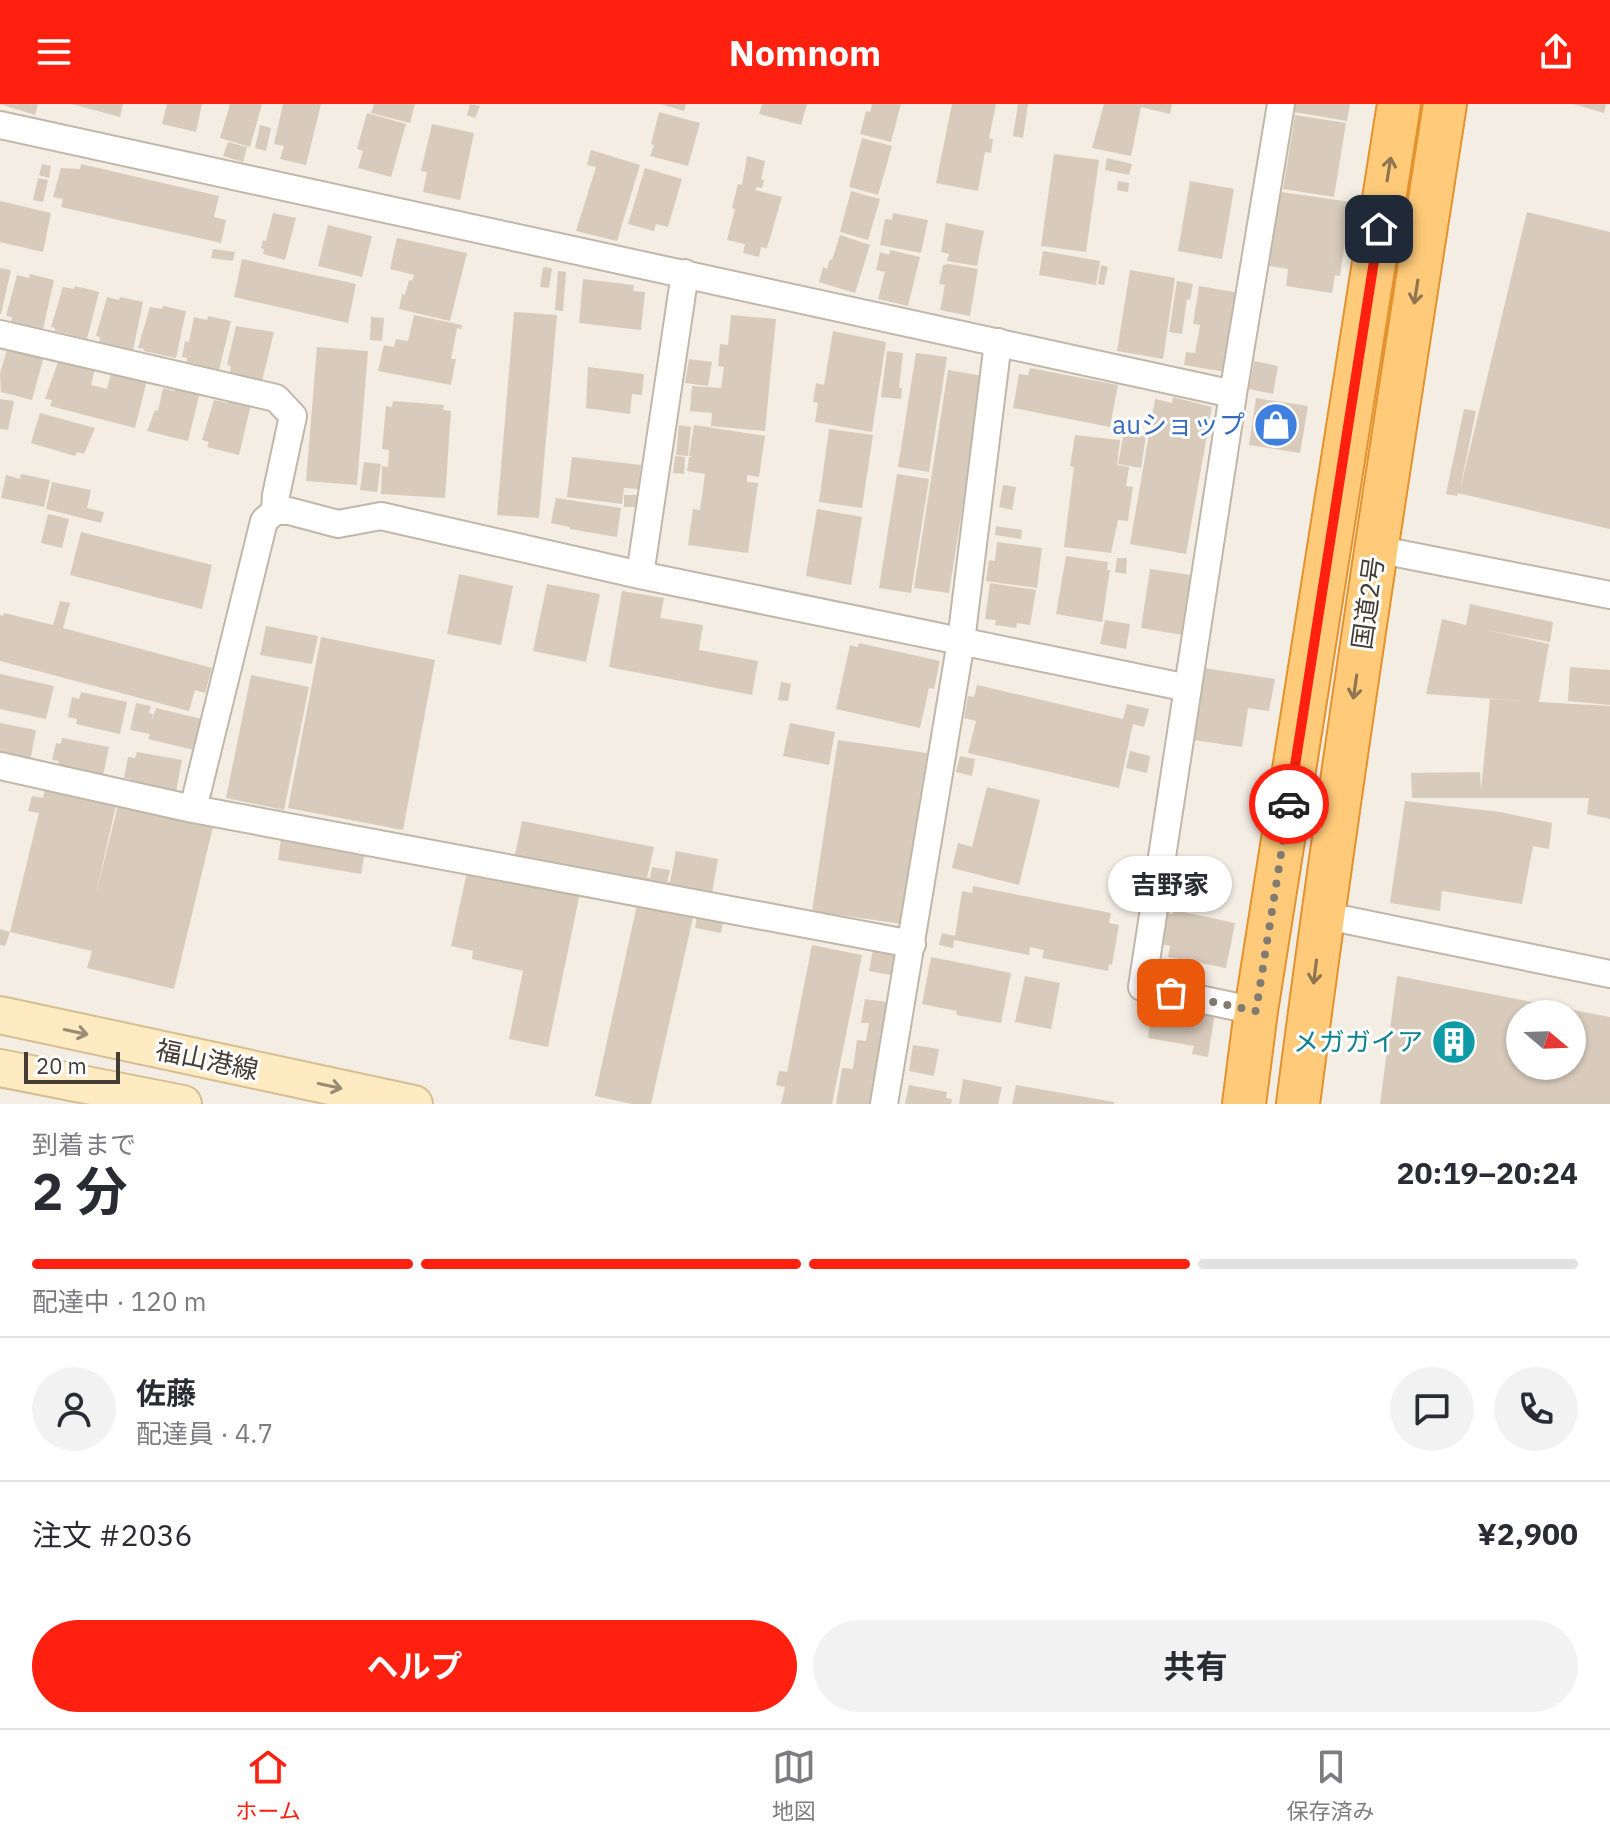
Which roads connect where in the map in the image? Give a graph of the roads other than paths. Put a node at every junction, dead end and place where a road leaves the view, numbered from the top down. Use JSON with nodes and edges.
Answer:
{"nodes":[{"id":1,"x":1281,"y":104,"type":"edge"},
{"id":2,"x":1399,"y":104,"type":"edge"},
{"id":3,"x":1445,"y":104,"type":"edge"},
{"id":4,"x":0,"y":125,"type":"edge"},
{"id":5,"x":685,"y":273,"type":"junction"},
{"id":6,"x":0,"y":334,"type":"edge"},
{"id":7,"x":998,"y":342,"type":"junction"},
{"id":8,"x":1233,"y":394,"type":"junction"},
{"id":9,"x":275,"y":511,"type":"junction"},
{"id":10,"x":1376,"y":549,"type":"junction"},
{"id":11,"x":640,"y":575,"type":"junction"},
{"id":12,"x":1610,"y":595,"type":"edge"},
{"id":13,"x":961,"y":641,"type":"junction"},
{"id":14,"x":1188,"y":688,"type":"junction"},
{"id":15,"x":0,"y":766,"type":"edge"},
{"id":16,"x":193,"y":809,"type":"junction"},
{"id":17,"x":1322,"y":915,"type":"junction"},
{"id":18,"x":912,"y":944,"type":"junction"},
{"id":19,"x":1610,"y":974,"type":"edge"},
{"id":20,"x":1256,"y":1011,"type":"junction"},
{"id":21,"x":0,"y":1015,"type":"edge"},
{"id":22,"x":0,"y":1068,"type":"edge"},
{"id":23,"x":183,"y":1104,"type":"edge"},
{"id":24,"x":414,"y":1104,"type":"edge"},
{"id":25,"x":884,"y":1104,"type":"edge"},
{"id":26,"x":1244,"y":1104,"type":"edge"},
{"id":27,"x":1298,"y":1104,"type":"edge"}],
"edges":[{"from":1,"to":8,"type":"street"},
{"from":20,"to":2,"type":"highway","name":"国道2号","one_way":true},
{"from":3,"to":10,"type":"highway","name":"国道2号","one_way":true},
{"from":4,"to":5,"type":"street"},
{"from":5,"to":7,"type":"street"},
{"from":5,"to":11,"type":"street"},
{"from":6,"to":9,"type":"street"},
{"from":7,"to":8,"type":"street"},
{"from":7,"to":13,"type":"street"},
{"from":8,"to":14,"type":"street"},
{"from":9,"to":11,"type":"street"},
{"from":9,"to":16,"type":"street"},
{"from":10,"to":12,"type":"street"},
{"from":10,"to":17,"type":"highway","name":"国道2号","one_way":true},
{"from":11,"to":13,"type":"street"},
{"from":13,"to":14,"type":"street"},
{"from":13,"to":18,"type":"street"},
{"from":14,"to":20,"type":"street"},
{"from":15,"to":16,"type":"street"},
{"from":16,"to":18,"type":"street"},
{"from":17,"to":19,"type":"street"},
{"from":17,"to":27,"type":"highway","name":"国道2号","one_way":true},
{"from":18,"to":25,"type":"street"},
{"from":20,"to":26,"type":"highway","name":"国道2号"},
{"from":21,"to":24,"type":"main road","name":"福山港線","one_way":true},
{"from":22,"to":23,"type":"main road","name":"福山港線"}]}
